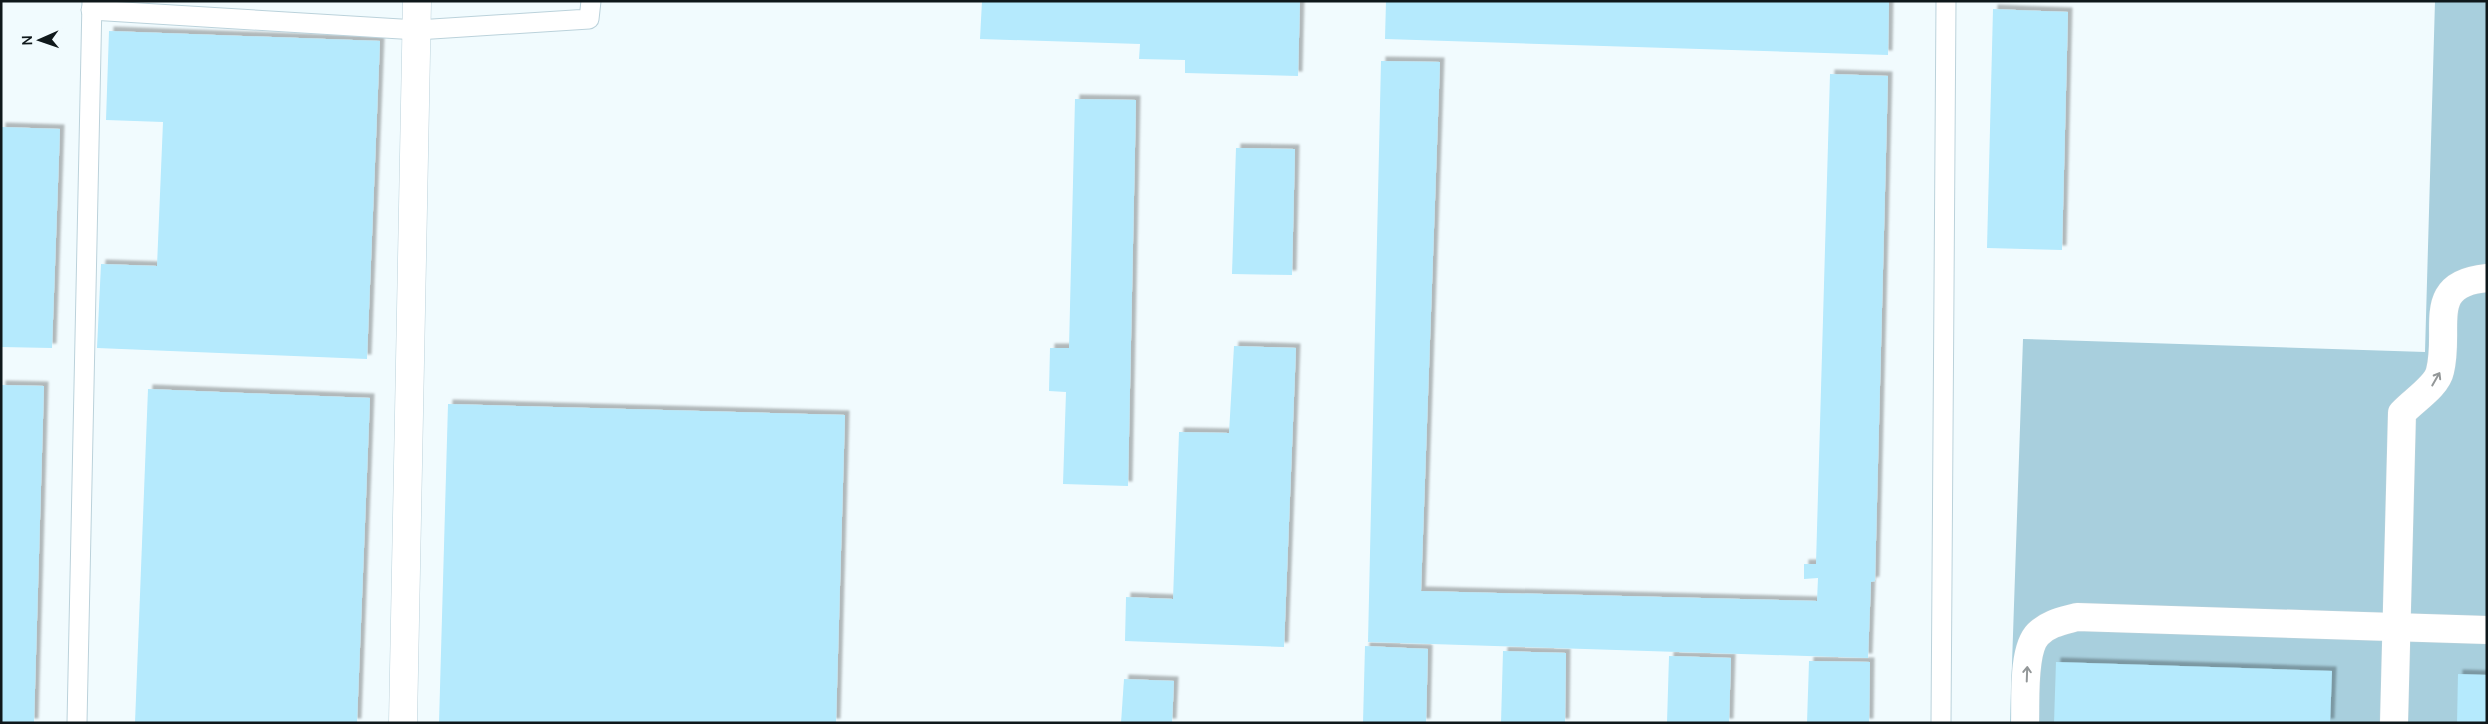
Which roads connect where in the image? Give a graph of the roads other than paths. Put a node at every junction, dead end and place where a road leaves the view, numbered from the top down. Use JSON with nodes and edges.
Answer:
{"nodes":[{"id":1,"x":417,"y":1,"type":"edge"},
{"id":2,"x":591,"y":1,"type":"edge"},
{"id":3,"x":1946,"y":1,"type":"edge"},
{"id":4,"x":92,"y":6,"type":"edge"},
{"id":5,"x":416,"y":30,"type":"junction"},
{"id":6,"x":2487,"y":278,"type":"edge"},
{"id":7,"x":2396,"y":628,"type":"junction"},
{"id":8,"x":2487,"y":630,"type":"edge"},
{"id":9,"x":77,"y":723,"type":"edge"},
{"id":10,"x":402,"y":723,"type":"edge"},
{"id":11,"x":1941,"y":723,"type":"edge"},
{"id":12,"x":2025,"y":723,"type":"edge"},
{"id":13,"x":2394,"y":723,"type":"edge"}],
"edges":[{"from":1,"to":5,"type":"street"},
{"from":2,"to":5,"type":"lane"},
{"from":3,"to":11,"type":"lane"},
{"from":4,"to":5,"type":"lane"},
{"from":4,"to":9,"type":"lane"},
{"from":5,"to":10,"type":"street"},
{"from":7,"to":6,"type":"street","one_way":true},
{"from":7,"to":8,"type":"street"},
{"from":12,"to":7,"type":"street","one_way":true},
{"from":7,"to":13,"type":"street"}]}
